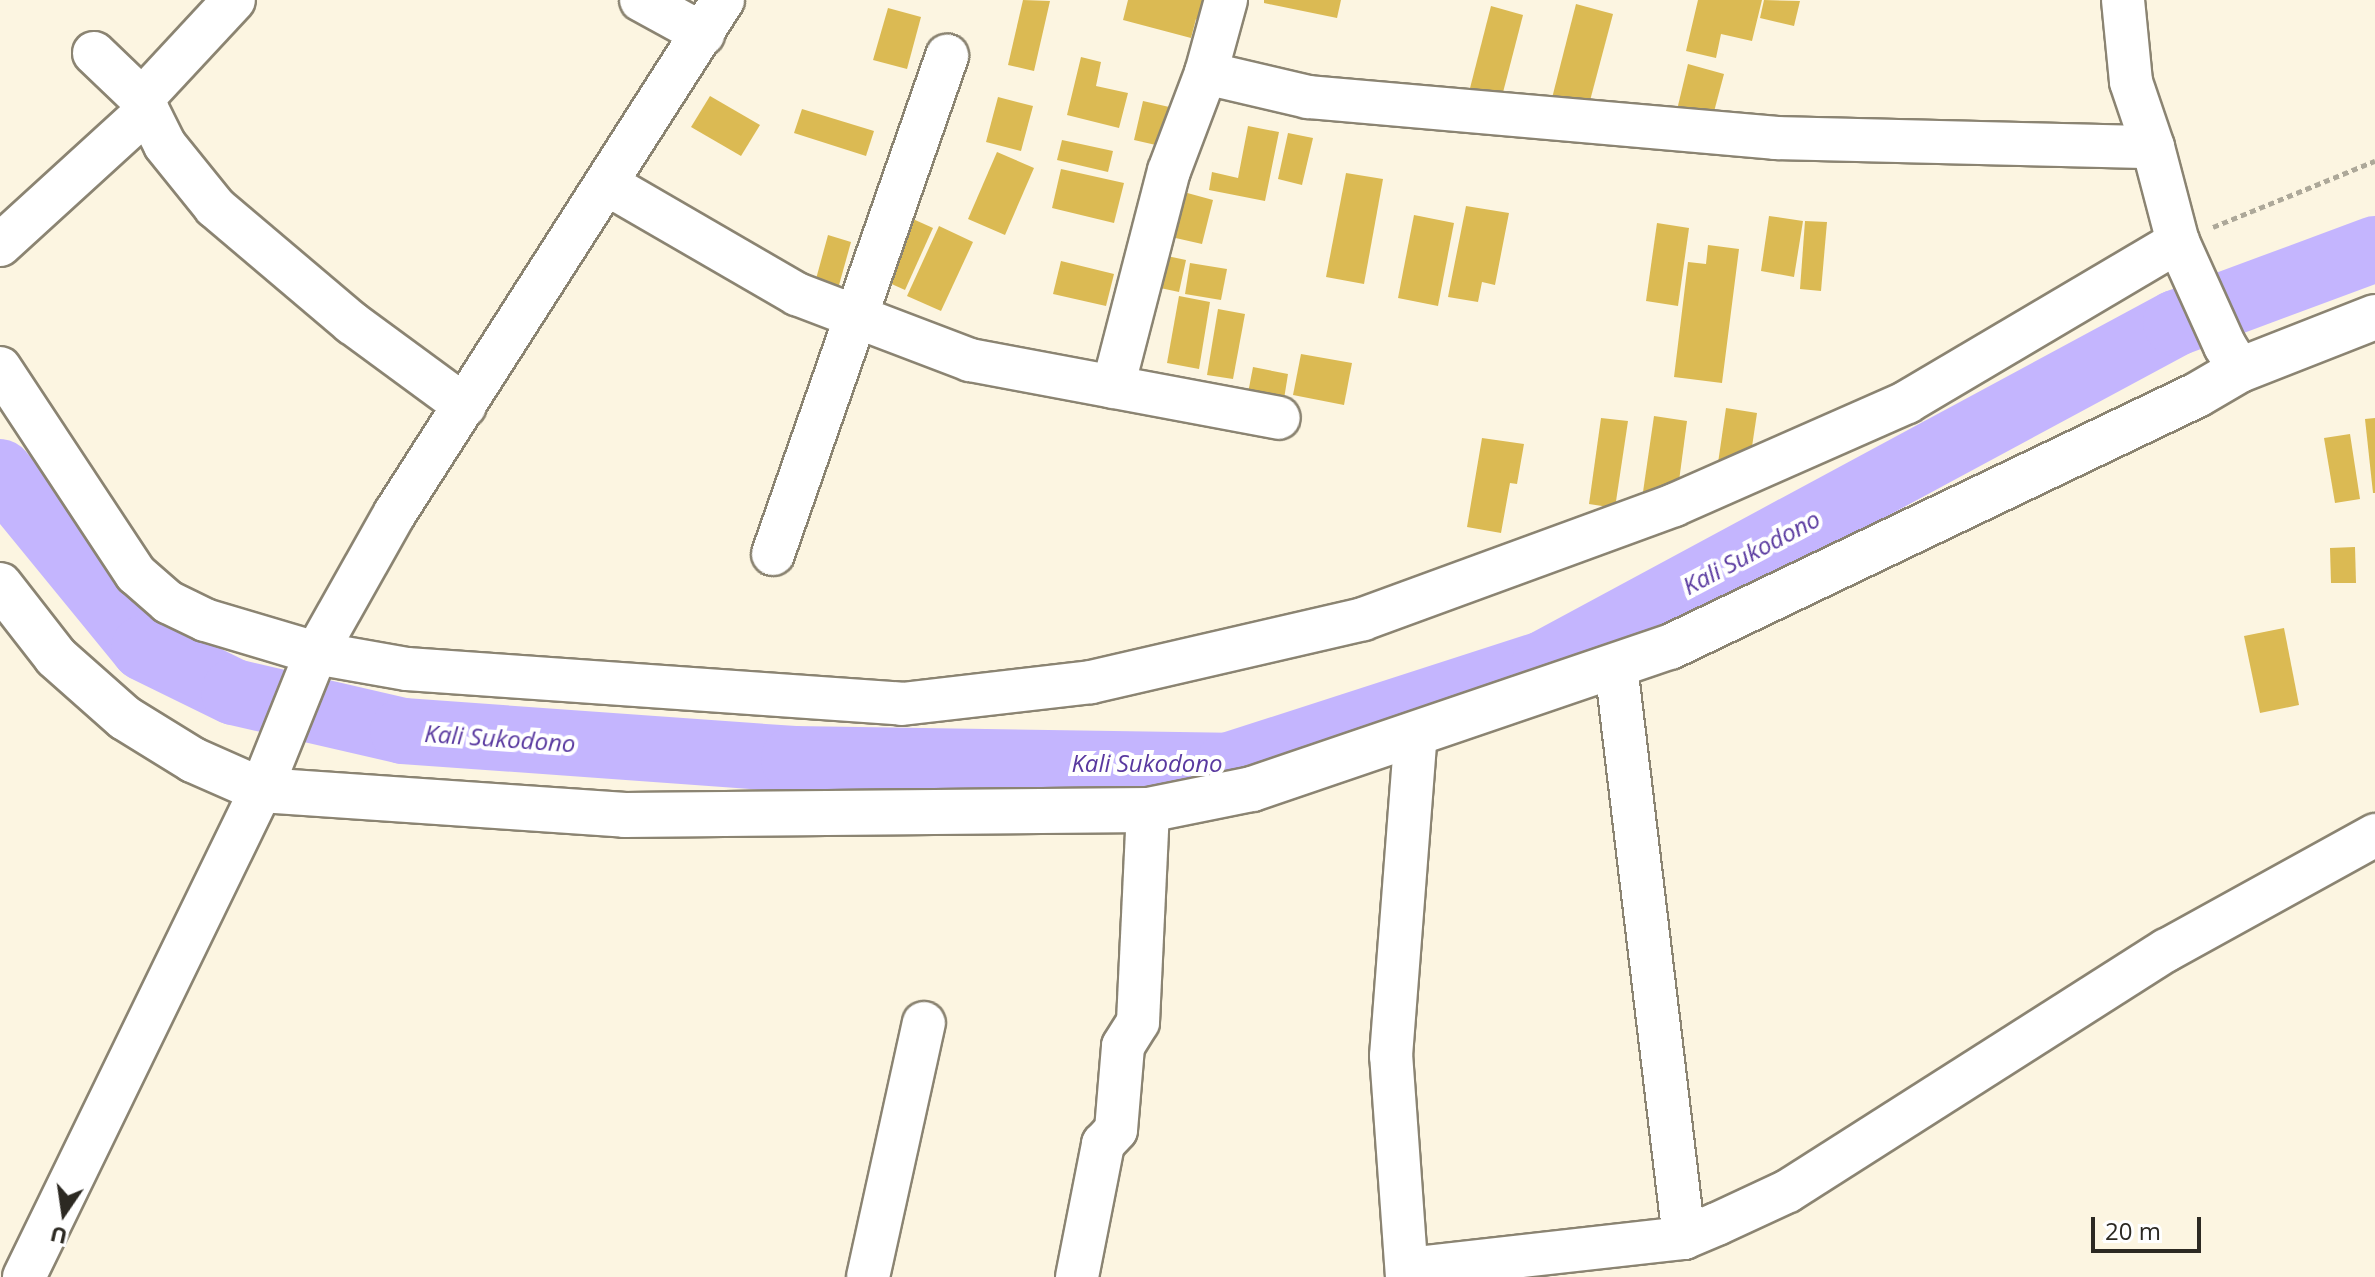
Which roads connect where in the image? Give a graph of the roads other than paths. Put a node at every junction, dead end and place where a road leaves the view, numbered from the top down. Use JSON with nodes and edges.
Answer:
{"nodes":[{"id":1,"x":234,"y":0,"type":"edge"},
{"id":2,"x":641,"y":0,"type":"edge"},
{"id":3,"x":1226,"y":0,"type":"edge"},
{"id":4,"x":2123,"y":0,"type":"edge"},
{"id":5,"x":713,"y":17,"type":"edge"},
{"id":6,"x":94,"y":53,"type":"dead end"},
{"id":7,"x":947,"y":56,"type":"dead end"},
{"id":8,"x":1206,"y":73,"type":"junction"},
{"id":9,"x":145,"y":104,"type":"junction"},
{"id":10,"x":2153,"y":147,"type":"junction"},
{"id":11,"x":607,"y":184,"type":"junction"},
{"id":12,"x":0,"y":245,"type":"edge"},
{"id":13,"x":2181,"y":249,"type":"junction"},
{"id":14,"x":857,"y":317,"type":"junction"},
{"id":15,"x":2375,"y":317,"type":"edge"},
{"id":16,"x":2232,"y":358,"type":"junction"},
{"id":17,"x":0,"y":368,"type":"edge"},
{"id":18,"x":1113,"y":387,"type":"junction"},
{"id":19,"x":465,"y":406,"type":"junction"},
{"id":20,"x":1279,"y":418,"type":"dead end"},
{"id":21,"x":773,"y":554,"type":"dead end"},
{"id":22,"x":0,"y":585,"type":"edge"},
{"id":23,"x":313,"y":660,"type":"junction"},
{"id":24,"x":1616,"y":666,"type":"junction"},
{"id":25,"x":1416,"y":734,"type":"junction"},
{"id":26,"x":268,"y":772,"type":"junction"},
{"id":27,"x":1148,"y":810,"type":"junction"},
{"id":28,"x":2375,"y":835,"type":"edge"},
{"id":29,"x":924,"y":1023,"type":"dead end"},
{"id":30,"x":1684,"y":1238,"type":"junction"},
{"id":31,"x":1407,"y":1273,"type":"edge"},
{"id":32,"x":24,"y":1277,"type":"edge"},
{"id":33,"x":868,"y":1277,"type":"edge"},
{"id":34,"x":1077,"y":1277,"type":"edge"}],
"edges":[{"from":1,"to":9,"type":"street"},
{"from":2,"to":5,"type":"street"},
{"from":3,"to":8,"type":"street"},
{"from":4,"to":10,"type":"street"},
{"from":5,"to":11,"type":"street"},
{"from":6,"to":9,"type":"street"},
{"from":7,"to":14,"type":"street"},
{"from":8,"to":10,"type":"street"},
{"from":8,"to":18,"type":"street"},
{"from":9,"to":12,"type":"street"},
{"from":9,"to":19,"type":"street"},
{"from":10,"to":13,"type":"street"},
{"from":11,"to":14,"type":"street"},
{"from":11,"to":19,"type":"street"},
{"from":13,"to":16,"type":"street"},
{"from":13,"to":23,"type":"street"},
{"from":14,"to":18,"type":"street"},
{"from":14,"to":21,"type":"street"},
{"from":15,"to":16,"type":"street"},
{"from":16,"to":24,"type":"street"},
{"from":17,"to":23,"type":"street"},
{"from":18,"to":20,"type":"street"},
{"from":19,"to":23,"type":"street"},
{"from":22,"to":26,"type":"street"},
{"from":23,"to":26,"type":"street"},
{"from":24,"to":25,"type":"street"},
{"from":24,"to":30,"type":"street"},
{"from":25,"to":27,"type":"street"},
{"from":25,"to":31,"type":"street"},
{"from":26,"to":27,"type":"street"},
{"from":26,"to":32,"type":"street"},
{"from":27,"to":34,"type":"street"},
{"from":28,"to":30,"type":"street"},
{"from":29,"to":33,"type":"street"},
{"from":30,"to":31,"type":"street"}]}
